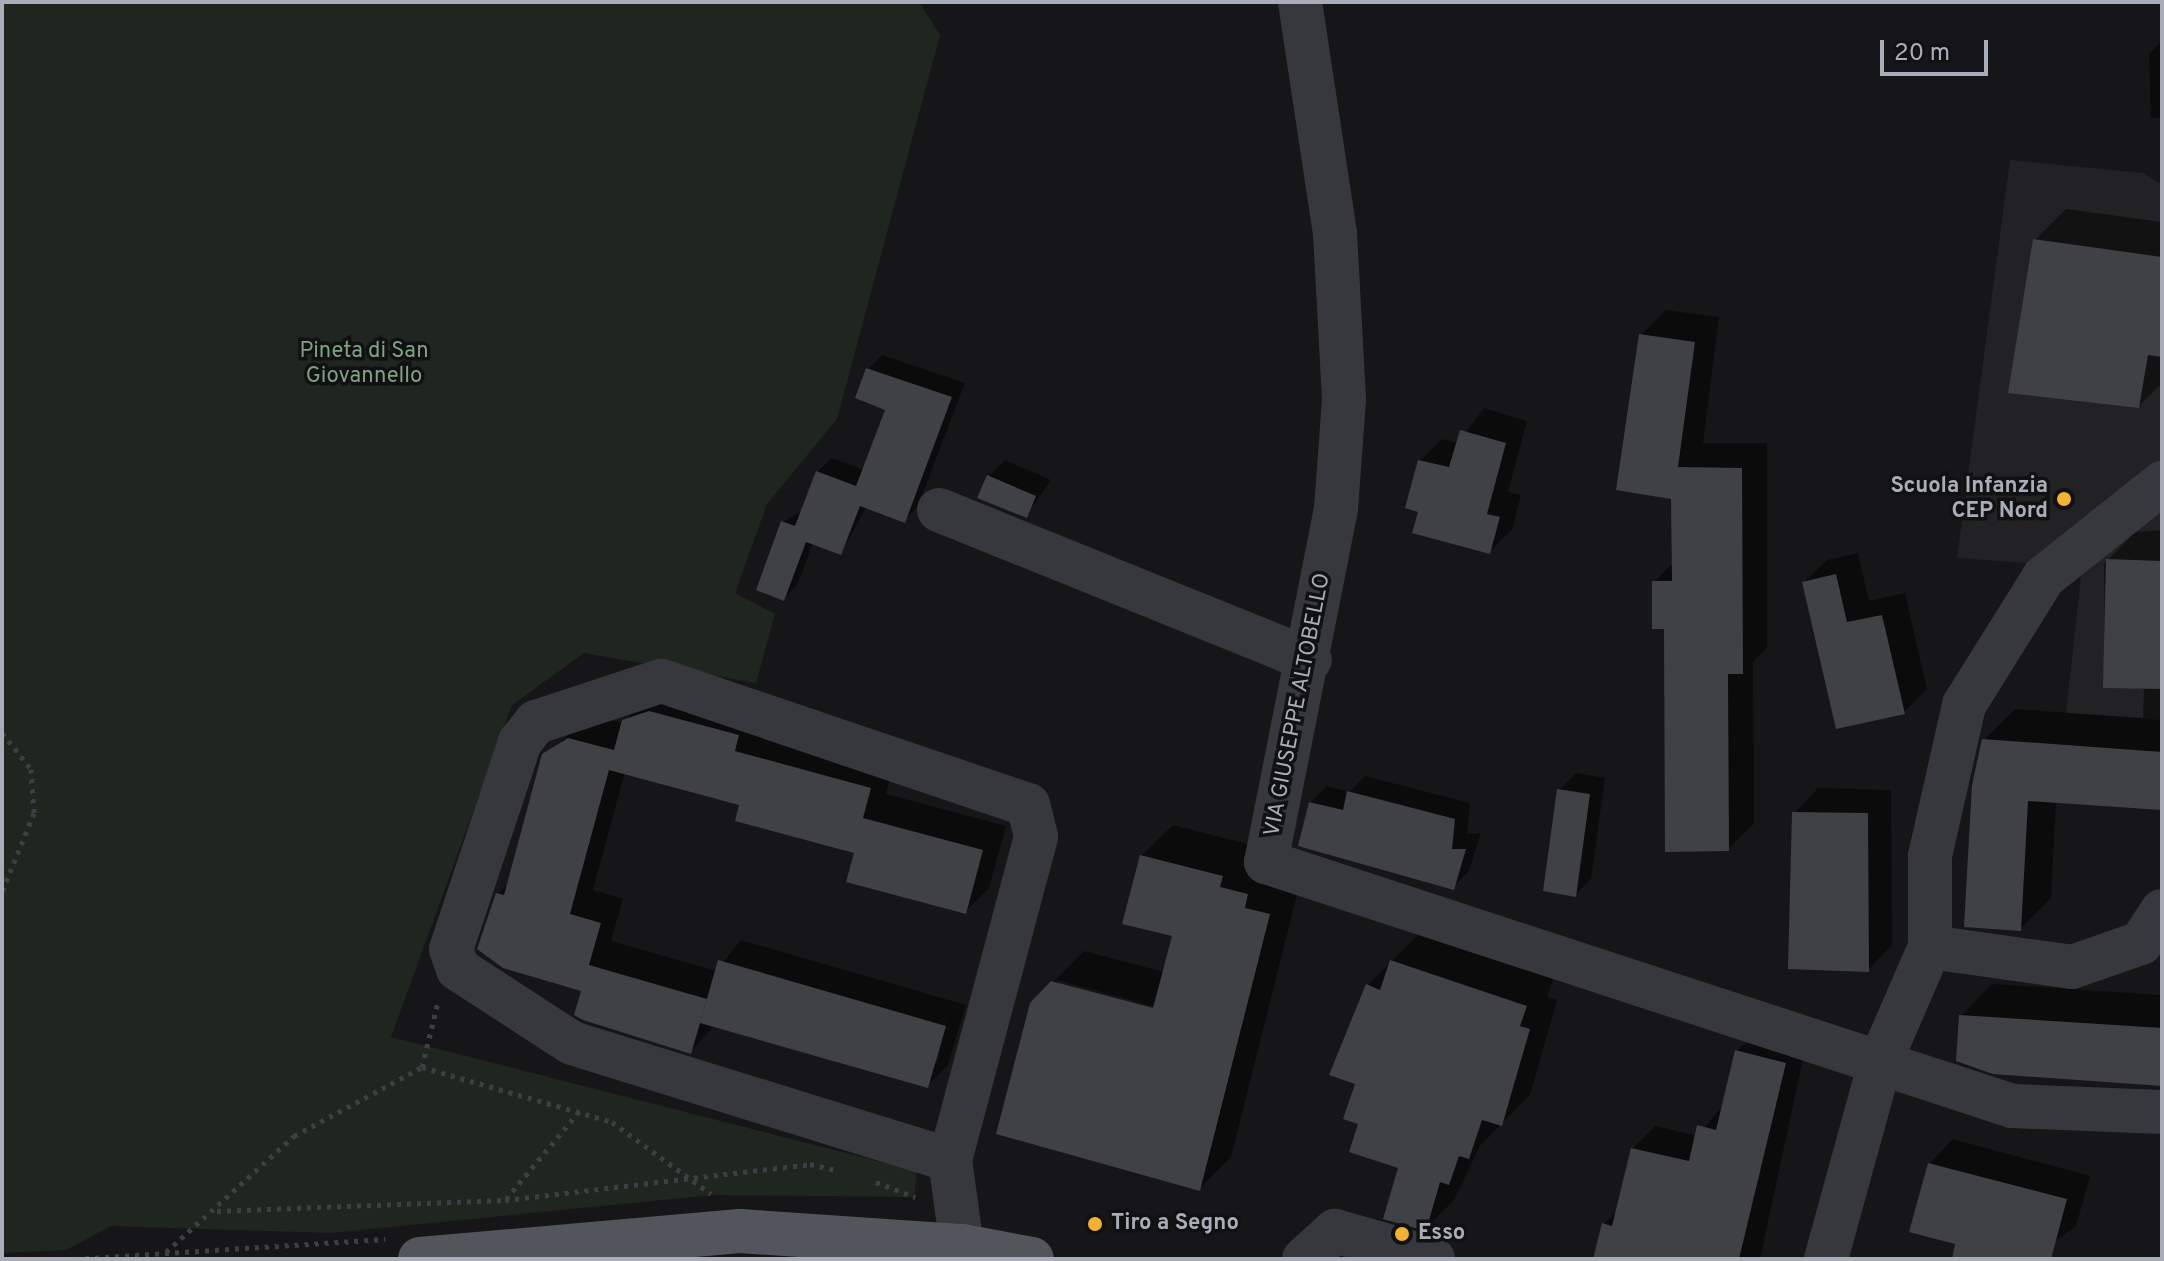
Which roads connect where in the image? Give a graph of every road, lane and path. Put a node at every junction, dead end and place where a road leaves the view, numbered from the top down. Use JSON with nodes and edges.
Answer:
{"nodes":[{"id":1,"x":1300,"y":2,"type":"edge"},
{"id":2,"x":2162,"y":483,"type":"edge"},
{"id":3,"x":939,"y":510,"type":"dead end"},
{"id":4,"x":1310,"y":660,"type":"junction"},
{"id":5,"x":2,"y":733,"type":"edge"},
{"id":6,"x":2,"y":892,"type":"edge"},
{"id":7,"x":2162,"y":911,"type":"edge"},
{"id":8,"x":1930,"y":947,"type":"junction"},
{"id":9,"x":451,"y":949,"type":"junction"},
{"id":10,"x":1881,"y":1060,"type":"junction"},
{"id":11,"x":422,"y":1067,"type":"junction"},
{"id":12,"x":581,"y":1109,"type":"junction"},
{"id":13,"x":2162,"y":1112,"type":"edge"},
{"id":14,"x":950,"y":1160,"type":"junction"},
{"id":15,"x":846,"y":1172,"type":"dead end"},
{"id":16,"x":691,"y":1181,"type":"junction"},
{"id":17,"x":872,"y":1181,"type":"dead end"},
{"id":18,"x":505,"y":1200,"type":"junction"},
{"id":19,"x":718,"y":1209,"type":"dead end"},
{"id":20,"x":217,"y":1211,"type":"junction"},
{"id":21,"x":949,"y":1233,"type":"junction"},
{"id":22,"x":165,"y":1253,"type":"dead end"},
{"id":23,"x":420,"y":1259,"type":"edge"},
{"id":24,"x":794,"y":1259,"type":"edge"},
{"id":25,"x":1032,"y":1259,"type":"edge"},
{"id":26,"x":1304,"y":1259,"type":"edge"},
{"id":27,"x":1433,"y":1259,"type":"edge"},
{"id":28,"x":1826,"y":1259,"type":"edge"}],
"edges":[{"from":1,"to":4,"type":"street","name":"VIA GIUSEPPE ALTOBELLO"},
{"from":2,"to":8,"type":"street"},
{"from":3,"to":4,"type":"street"},
{"from":4,"to":10,"type":"street","name":"VIA GIUSEPPE ALTOBELLO"},
{"from":5,"to":6,"type":"path"},
{"from":7,"to":8,"type":"street"},
{"from":8,"to":10,"type":"street"},
{"from":9,"to":11,"type":"path"},
{"from":9,"to":14,"type":"street"},
{"from":9,"to":14,"type":"street"},
{"from":10,"to":13,"type":"street"},
{"from":10,"to":28,"type":"street"},
{"from":11,"to":12,"type":"path"},
{"from":11,"to":20,"type":"path"},
{"from":12,"to":16,"type":"path"},
{"from":12,"to":18,"type":"path"},
{"from":14,"to":21,"type":"street"},
{"from":15,"to":16,"type":"path"},
{"from":16,"to":18,"type":"path"},
{"from":16,"to":19,"type":"path"},
{"from":17,"to":21,"type":"path"},
{"from":18,"to":20,"type":"path"},
{"from":20,"to":22,"type":"path"},
{"from":21,"to":23,"type":"main road"},
{"from":21,"to":24,"type":"main road"},
{"from":21,"to":25,"type":"main road"},
{"from":26,"to":27,"type":"street"}]}
